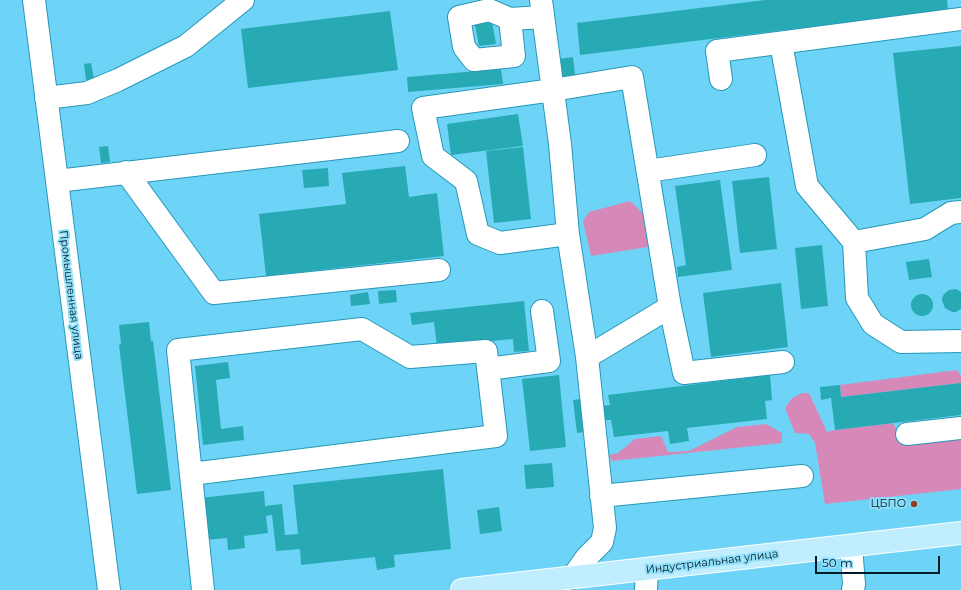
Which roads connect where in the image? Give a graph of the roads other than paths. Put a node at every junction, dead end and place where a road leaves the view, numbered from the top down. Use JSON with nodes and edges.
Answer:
{"nodes":[{"id":1,"x":34,"y":0,"type":"edge"},
{"id":2,"x":243,"y":0,"type":"edge"},
{"id":3,"x":542,"y":8,"type":"edge"},
{"id":4,"x":510,"y":19,"type":"dead end"},
{"id":5,"x":961,"y":19,"type":"edge"},
{"id":6,"x":781,"y":42,"type":"junction"},
{"id":7,"x":721,"y":79,"type":"dead end"},
{"id":8,"x":553,"y":90,"type":"junction"},
{"id":9,"x":46,"y":98,"type":"junction"},
{"id":10,"x":398,"y":141,"type":"dead end"},
{"id":11,"x":755,"y":155,"type":"dead end"},
{"id":12,"x":648,"y":171,"type":"junction"},
{"id":13,"x":126,"y":172,"type":"junction"},
{"id":14,"x":57,"y":181,"type":"junction"},
{"id":15,"x":961,"y":212,"type":"edge"},
{"id":16,"x":568,"y":234,"type":"junction"},
{"id":17,"x":854,"y":242,"type":"junction"},
{"id":18,"x":439,"y":270,"type":"dead end"},
{"id":19,"x":670,"y":308,"type":"junction"},
{"id":20,"x":542,"y":311,"type":"dead end"},
{"id":21,"x":961,"y":341,"type":"edge"},
{"id":22,"x":587,"y":357,"type":"junction"},
{"id":23,"x":783,"y":362,"type":"dead end"},
{"id":24,"x":488,"y":369,"type":"junction"},
{"id":25,"x":961,"y":428,"type":"edge"},
{"id":26,"x":907,"y":434,"type":"dead end"},
{"id":27,"x":191,"y":474,"type":"junction"},
{"id":28,"x":802,"y":476,"type":"dead end"},
{"id":29,"x":601,"y":496,"type":"junction"},
{"id":30,"x":961,"y":533,"type":"edge"},
{"id":31,"x":850,"y":546,"type":"junction"},
{"id":32,"x":572,"y":578,"type":"junction"},
{"id":33,"x":646,"y":580,"type":"edge"},
{"id":34,"x":506,"y":588,"type":"edge"},
{"id":35,"x":109,"y":590,"type":"edge"},
{"id":36,"x":204,"y":590,"type":"edge"},
{"id":37,"x":462,"y":590,"type":"edge"},
{"id":38,"x":853,"y":590,"type":"edge"}],
"edges":[{"from":1,"to":9,"type":"street","name":"Промышленная улица"},
{"from":2,"to":9,"type":"street"},
{"from":3,"to":4,"type":"street"},
{"from":3,"to":8,"type":"street"},
{"from":5,"to":6,"type":"street"},
{"from":6,"to":7,"type":"street"},
{"from":6,"to":17,"type":"street"},
{"from":8,"to":12,"type":"street"},
{"from":8,"to":16,"type":"street"},
{"from":8,"to":16,"type":"street"},
{"from":9,"to":14,"type":"street","name":"Промышленная улица"},
{"from":10,"to":13,"type":"street"},
{"from":11,"to":12,"type":"street"},
{"from":12,"to":19,"type":"street"},
{"from":13,"to":14,"type":"street"},
{"from":13,"to":18,"type":"street"},
{"from":14,"to":35,"type":"street","name":"Промышленная улица"},
{"from":15,"to":17,"type":"street"},
{"from":16,"to":22,"type":"street"},
{"from":17,"to":21,"type":"street"},
{"from":19,"to":22,"type":"street"},
{"from":19,"to":23,"type":"street"},
{"from":20,"to":24,"type":"street"},
{"from":22,"to":29,"type":"street"},
{"from":24,"to":27,"type":"street"},
{"from":24,"to":27,"type":"street"},
{"from":25,"to":26,"type":"street"},
{"from":27,"to":36,"type":"street"},
{"from":28,"to":29,"type":"street"},
{"from":29,"to":32,"type":"street"},
{"from":30,"to":31,"type":"main road","name":"Индустриальная улица"},
{"from":31,"to":33,"type":"main road","name":"Индустриальная улица"},
{"from":31,"to":38,"type":"street"},
{"from":32,"to":33,"type":"main road","name":"Индустриальная улица"},
{"from":32,"to":34,"type":"main road","name":"Индустриальная улица"},
{"from":34,"to":37,"type":"main road","name":"Индустриальная улица"}]}
